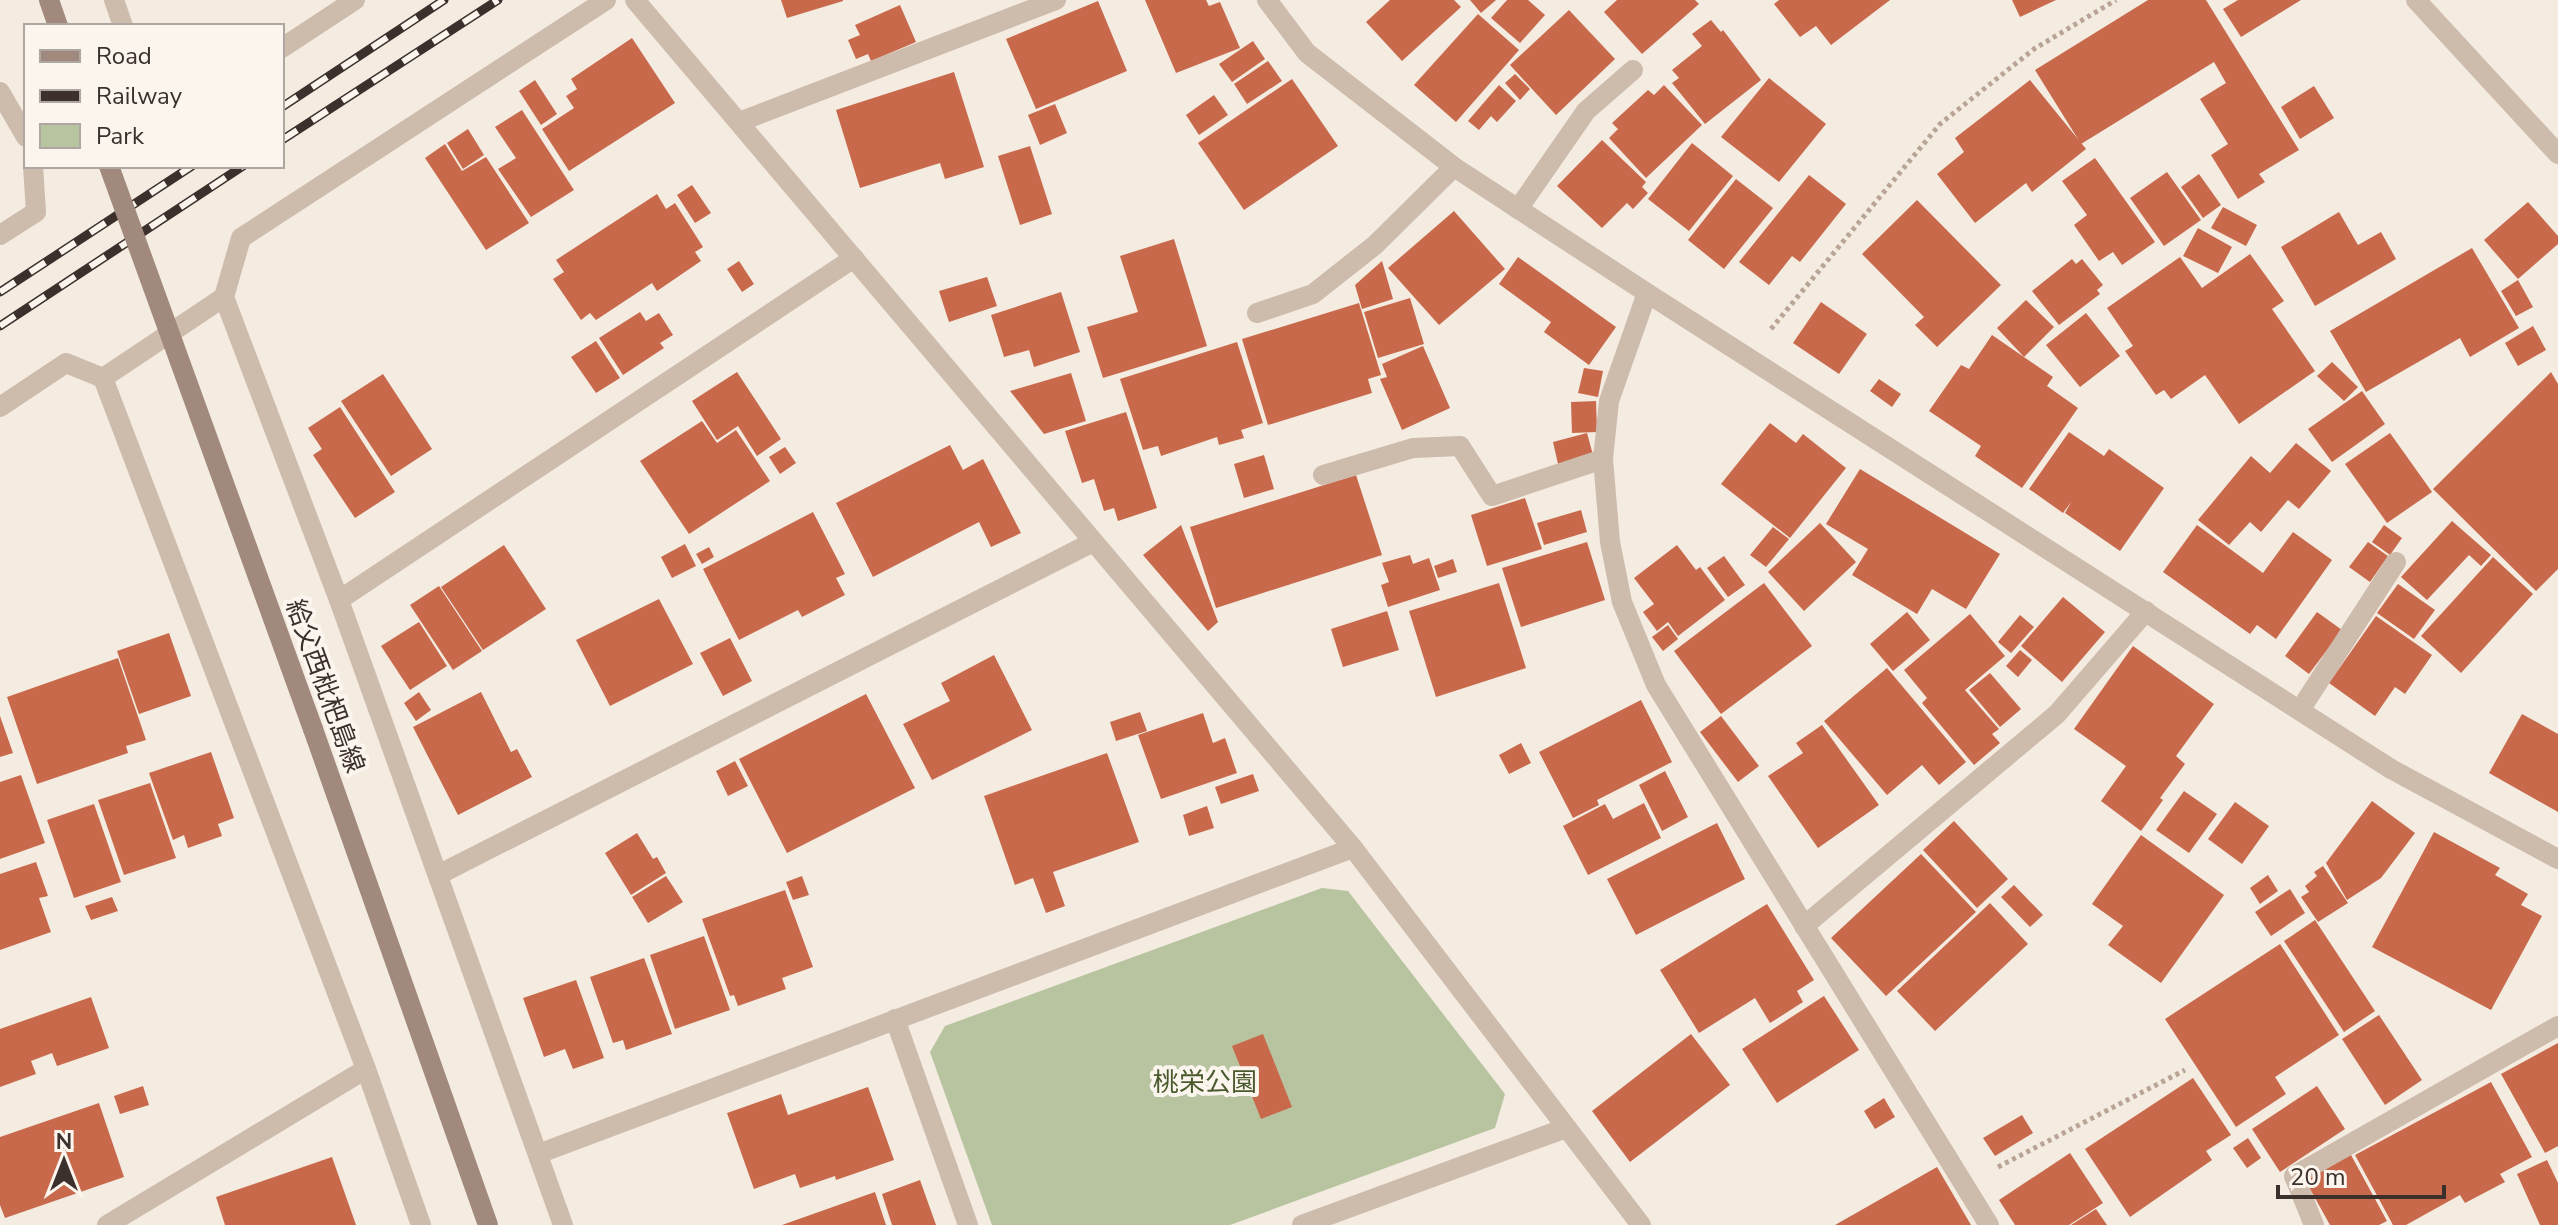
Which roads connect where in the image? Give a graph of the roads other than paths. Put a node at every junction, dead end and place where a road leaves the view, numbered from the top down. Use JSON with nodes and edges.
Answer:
{"nodes":[{"id":1,"x":49,"y":0,"type":"edge"},
{"id":2,"x":114,"y":0,"type":"edge"},
{"id":3,"x":355,"y":0,"type":"edge"},
{"id":4,"x":606,"y":0,"type":"edge"},
{"id":5,"x":635,"y":0,"type":"edge"},
{"id":6,"x":1056,"y":0,"type":"edge"},
{"id":7,"x":1267,"y":0,"type":"edge"},
{"id":8,"x":2416,"y":0,"type":"edge"},
{"id":9,"x":57,"y":24,"type":"edge"},
{"id":10,"x":122,"y":24,"type":"edge"},
{"id":11,"x":284,"y":47,"type":"edge"},
{"id":12,"x":1633,"y":70,"type":"dead end"},
{"id":13,"x":0,"y":92,"type":"edge"},
{"id":14,"x":739,"y":122,"type":"junction"},
{"id":15,"x":24,"y":134,"type":"edge"},
{"id":16,"x":2558,"y":154,"type":"edge"},
{"id":17,"x":1454,"y":167,"type":"junction"},
{"id":18,"x":33,"y":168,"type":"edge"},
{"id":19,"x":110,"y":168,"type":"edge"},
{"id":20,"x":1518,"y":209,"type":"junction"},
{"id":21,"x":0,"y":235,"type":"edge"},
{"id":22,"x":854,"y":258,"type":"junction"},
{"id":23,"x":1647,"y":293,"type":"junction"},
{"id":24,"x":224,"y":297,"type":"junction"},
{"id":25,"x":1257,"y":313,"type":"dead end"},
{"id":26,"x":103,"y":378,"type":"junction"},
{"id":27,"x":0,"y":407,"type":"edge"},
{"id":28,"x":1603,"y":459,"type":"junction"},
{"id":29,"x":1323,"y":475,"type":"dead end"},
{"id":30,"x":1093,"y":542,"type":"junction"},
{"id":31,"x":2396,"y":562,"type":"dead end"},
{"id":32,"x":339,"y":600,"type":"junction"},
{"id":33,"x":2146,"y":611,"type":"junction"},
{"id":34,"x":2300,"y":710,"type":"junction"},
{"id":35,"x":1353,"y":848,"type":"junction"},
{"id":36,"x":2558,"y":859,"type":"edge"},
{"id":37,"x":438,"y":875,"type":"junction"},
{"id":38,"x":1804,"y":926,"type":"junction"},
{"id":39,"x":895,"y":1019,"type":"junction"},
{"id":40,"x":2558,"y":1026,"type":"edge"},
{"id":41,"x":366,"y":1069,"type":"junction"},
{"id":42,"x":1566,"y":1128,"type":"junction"},
{"id":43,"x":538,"y":1154,"type":"junction"},
{"id":44,"x":107,"y":1225,"type":"edge"},
{"id":45,"x":421,"y":1225,"type":"edge"},
{"id":46,"x":488,"y":1225,"type":"edge"},
{"id":47,"x":563,"y":1225,"type":"edge"},
{"id":48,"x":968,"y":1225,"type":"edge"},
{"id":49,"x":1302,"y":1225,"type":"edge"},
{"id":50,"x":1641,"y":1225,"type":"edge"},
{"id":51,"x":1989,"y":1225,"type":"edge"},
{"id":52,"x":2314,"y":1225,"type":"edge"}],
"edges":[{"from":1,"to":9,"type":"main road"},
{"from":2,"to":10,"type":"street"},
{"from":3,"to":11,"type":"street"},
{"from":4,"to":24,"type":"street"},
{"from":5,"to":14,"type":"street"},
{"from":6,"to":14,"type":"street"},
{"from":7,"to":17,"type":"street"},
{"from":8,"to":16,"type":"street"},
{"from":12,"to":20,"type":"street"},
{"from":13,"to":15,"type":"street"},
{"from":14,"to":22,"type":"street"},
{"from":17,"to":20,"type":"street"},
{"from":17,"to":25,"type":"street"},
{"from":18,"to":21,"type":"street"},
{"from":19,"to":46,"type":"main road","name":"給父西枇杷島線","bridge":true},
{"from":20,"to":23,"type":"street"},
{"from":22,"to":30,"type":"street"},
{"from":22,"to":32,"type":"street"},
{"from":23,"to":28,"type":"street"},
{"from":23,"to":33,"type":"street"},
{"from":24,"to":26,"type":"street"},
{"from":24,"to":32,"type":"street"},
{"from":26,"to":27,"type":"street"},
{"from":26,"to":41,"type":"street"},
{"from":28,"to":29,"type":"street"},
{"from":28,"to":38,"type":"street"},
{"from":30,"to":35,"type":"street"},
{"from":30,"to":37,"type":"street"},
{"from":31,"to":34,"type":"street"},
{"from":32,"to":37,"type":"street"},
{"from":33,"to":34,"type":"street"},
{"from":33,"to":38,"type":"street"},
{"from":34,"to":36,"type":"street"},
{"from":35,"to":39,"type":"street"},
{"from":35,"to":42,"type":"street"},
{"from":37,"to":43,"type":"street"},
{"from":38,"to":51,"type":"street"},
{"from":39,"to":43,"type":"street"},
{"from":39,"to":48,"type":"street"},
{"from":40,"to":52,"type":"street"},
{"from":41,"to":44,"type":"street"},
{"from":41,"to":45,"type":"street"},
{"from":42,"to":49,"type":"street"},
{"from":42,"to":50,"type":"street"},
{"from":43,"to":47,"type":"street"}]}
